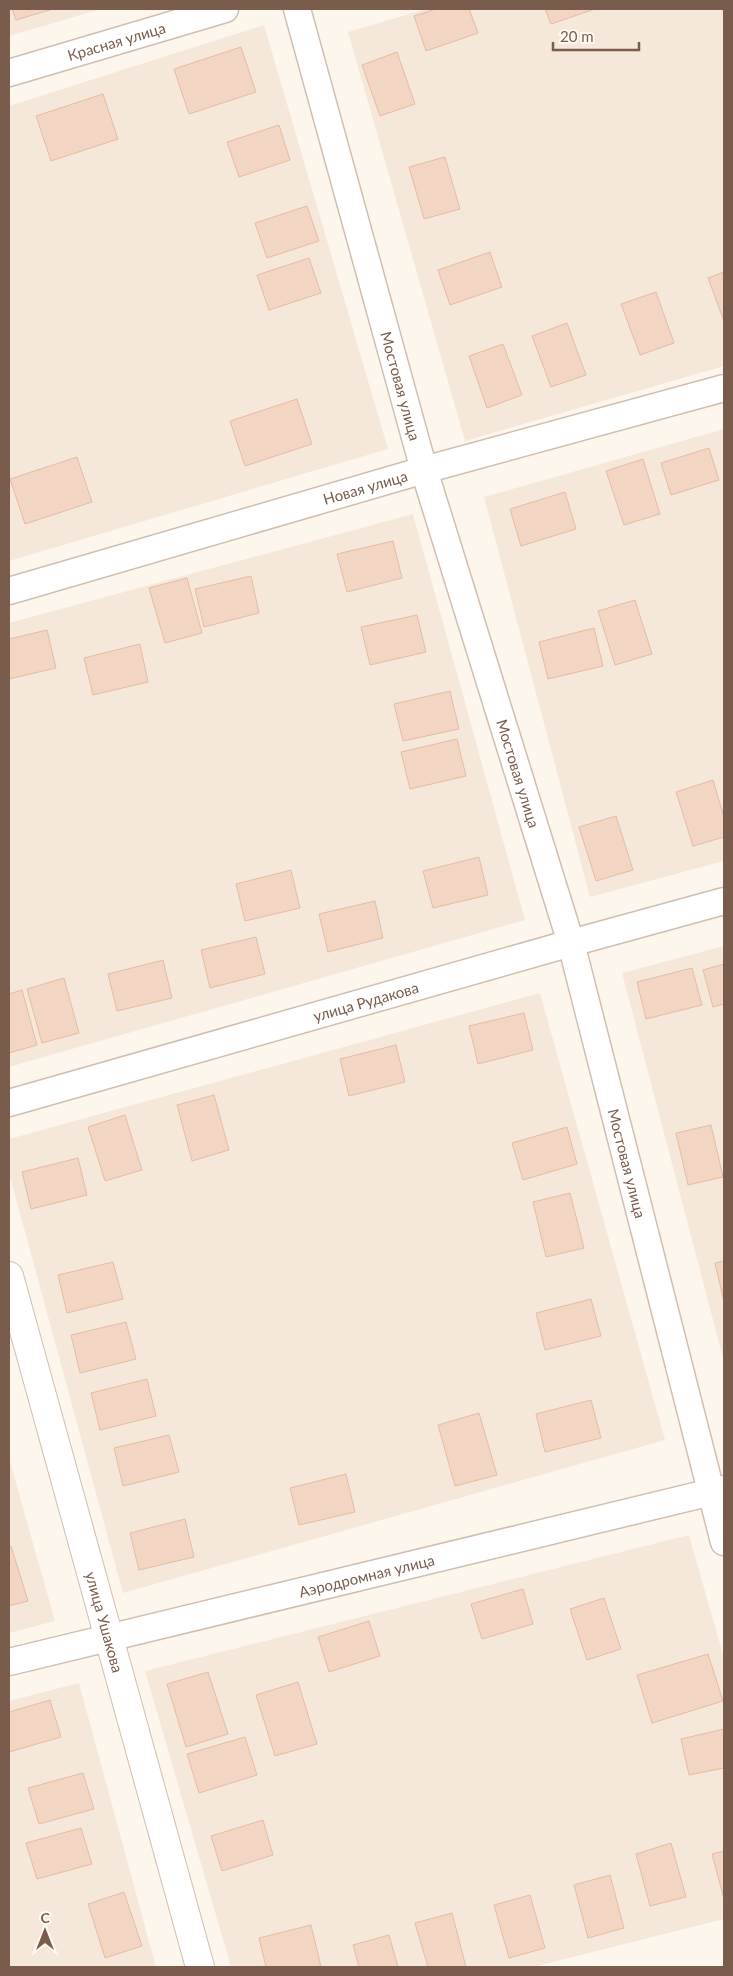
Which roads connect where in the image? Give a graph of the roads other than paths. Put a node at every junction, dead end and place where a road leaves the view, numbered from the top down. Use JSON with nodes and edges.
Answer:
{"nodes":[{"id":1,"x":225,"y":9,"type":"edge"},
{"id":2,"x":297,"y":9,"type":"edge"},
{"id":3,"x":9,"y":73,"type":"edge"},
{"id":4,"x":724,"y":388,"type":"edge"},
{"id":5,"x":424,"y":470,"type":"junction"},
{"id":6,"x":9,"y":591,"type":"edge"},
{"id":7,"x":724,"y":902,"type":"edge"},
{"id":8,"x":571,"y":943,"type":"junction"},
{"id":9,"x":9,"y":1103,"type":"edge"},
{"id":10,"x":9,"y":1276,"type":"edge"},
{"id":11,"x":717,"y":1491,"type":"edge"},
{"id":12,"x":724,"y":1542,"type":"edge"},
{"id":13,"x":109,"y":1637,"type":"junction"},
{"id":14,"x":9,"y":1662,"type":"edge"},
{"id":15,"x":200,"y":1967,"type":"edge"}],
"edges":[{"from":1,"to":3,"type":"street","name":"Красная улица"},
{"from":2,"to":5,"type":"street","name":"Мостовая улица"},
{"from":4,"to":5,"type":"street","name":"Новая улица"},
{"from":5,"to":6,"type":"street","name":"Новая улица"},
{"from":5,"to":8,"type":"street","name":"Мостовая улица"},
{"from":7,"to":8,"type":"street","name":"улица Рудакова"},
{"from":8,"to":9,"type":"street","name":"улица Рудакова"},
{"from":8,"to":11,"type":"street","name":"Мостовая улица"},
{"from":10,"to":13,"type":"street","name":"улица Ушакова"},
{"from":11,"to":12,"type":"street","name":"Мостовая улица"},
{"from":11,"to":13,"type":"street","name":"Аэродромная улица"},
{"from":13,"to":14,"type":"street","name":"Аэродромная улица"},
{"from":13,"to":15,"type":"street","name":"улица Ушакова"}]}
